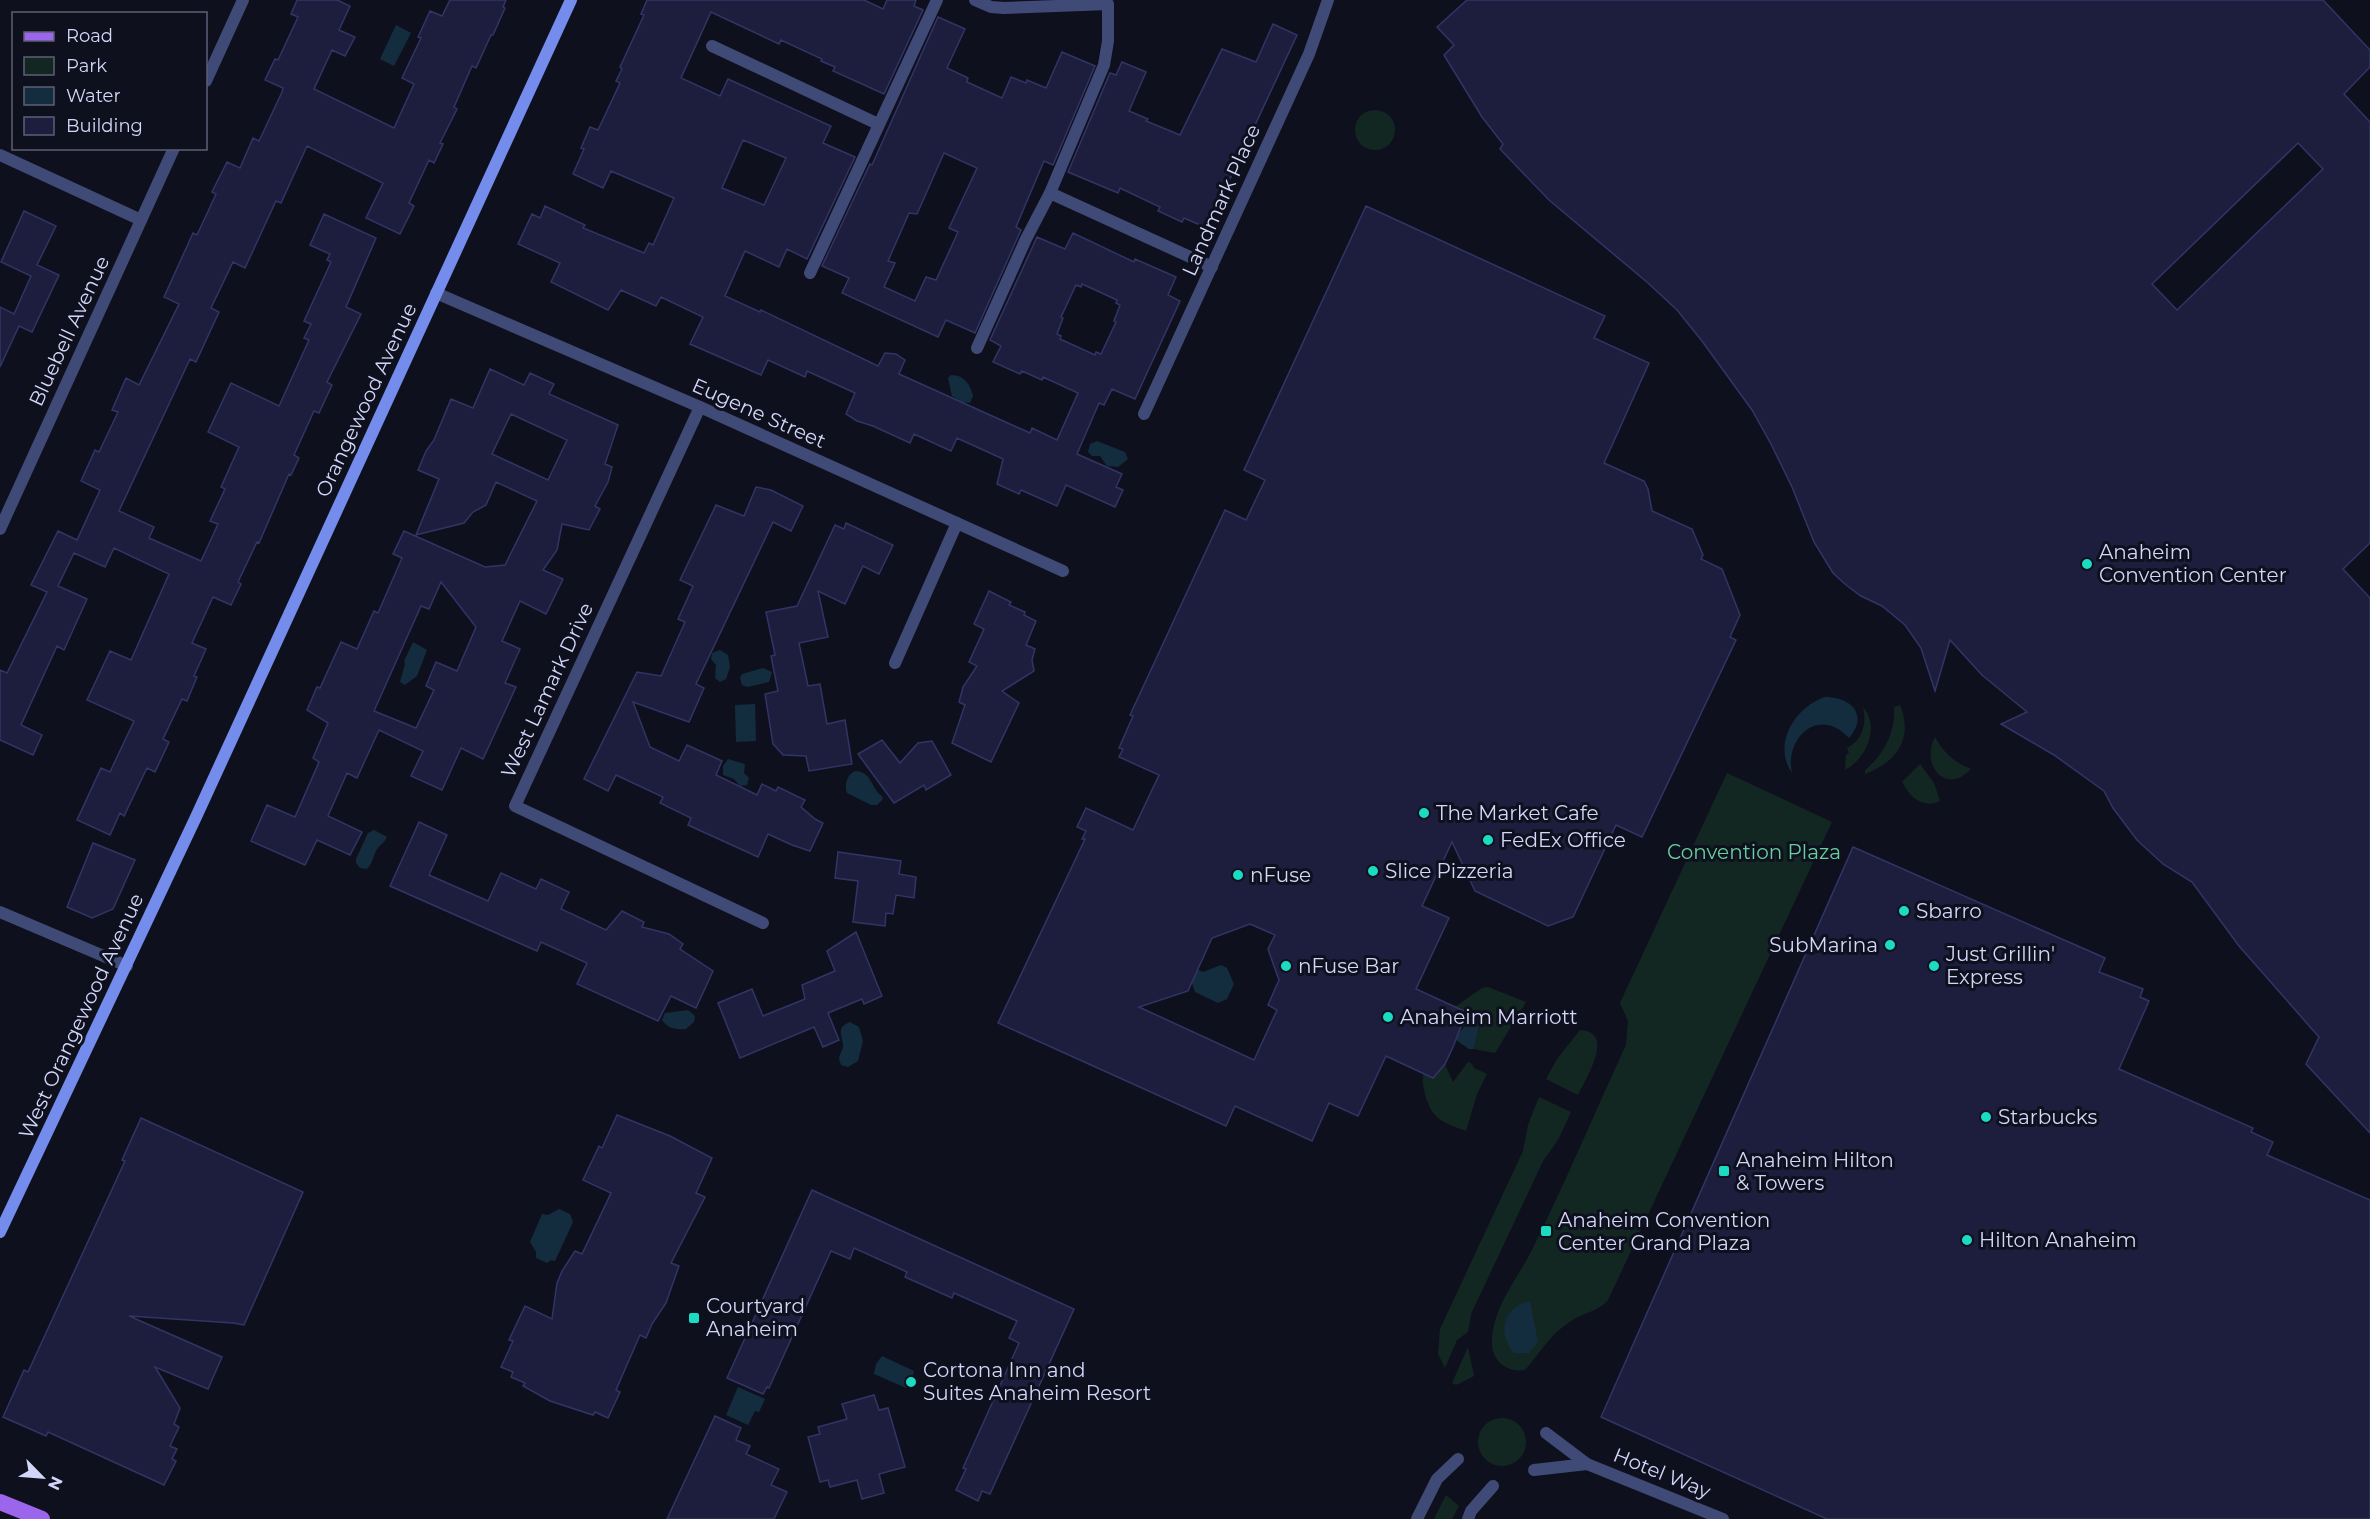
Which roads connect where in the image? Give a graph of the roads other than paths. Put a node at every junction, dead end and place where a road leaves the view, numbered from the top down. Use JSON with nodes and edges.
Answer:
{"nodes":[{"id":1,"x":243,"y":0,"type":"edge"},
{"id":2,"x":571,"y":0,"type":"edge"},
{"id":3,"x":936,"y":0,"type":"edge"},
{"id":4,"x":975,"y":0,"type":"edge"},
{"id":5,"x":1328,"y":0,"type":"edge"},
{"id":6,"x":712,"y":46,"type":"dead end"},
{"id":7,"x":207,"y":79,"type":"edge"},
{"id":8,"x":878,"y":124,"type":"junction"},
{"id":9,"x":173,"y":150,"type":"edge"},
{"id":10,"x":0,"y":155,"type":"edge"},
{"id":11,"x":1050,"y":193,"type":"junction"},
{"id":12,"x":141,"y":220,"type":"junction"},
{"id":13,"x":1212,"y":267,"type":"junction"},
{"id":14,"x":810,"y":273,"type":"dead end"},
{"id":15,"x":436,"y":293,"type":"junction"},
{"id":16,"x":977,"y":348,"type":"dead end"},
{"id":17,"x":700,"y":407,"type":"junction"},
{"id":18,"x":1144,"y":414,"type":"dead end"},
{"id":19,"x":957,"y":524,"type":"junction"},
{"id":20,"x":0,"y":529,"type":"edge"},
{"id":21,"x":1063,"y":572,"type":"dead end"},
{"id":22,"x":895,"y":663,"type":"dead end"},
{"id":23,"x":196,"y":817,"type":"joint"},
{"id":24,"x":0,"y":912,"type":"edge"},
{"id":25,"x":763,"y":923,"type":"dead end"},
{"id":26,"x":127,"y":966,"type":"junction"},
{"id":27,"x":0,"y":1232,"type":"edge"},
{"id":28,"x":1546,"y":1433,"type":"dead end"},
{"id":29,"x":1458,"y":1459,"type":"dead end"},
{"id":30,"x":1587,"y":1464,"type":"junction"},
{"id":31,"x":1534,"y":1470,"type":"dead end"},
{"id":32,"x":1493,"y":1486,"type":"dead end"},
{"id":33,"x":0,"y":1502,"type":"edge"},
{"id":34,"x":42,"y":1519,"type":"edge"},
{"id":35,"x":1417,"y":1519,"type":"edge"},
{"id":36,"x":1467,"y":1519,"type":"edge"},
{"id":37,"x":1723,"y":1519,"type":"edge"}],
"edges":[{"from":1,"to":7,"type":"street"},
{"from":2,"to":15,"type":"main road","name":"Orangewood Avenue"},
{"from":3,"to":8,"type":"street"},
{"from":4,"to":11,"type":"street"},
{"from":5,"to":13,"type":"street","name":"Landmark Place"},
{"from":6,"to":8,"type":"street"},
{"from":8,"to":14,"type":"street"},
{"from":9,"to":12,"type":"street","name":"Bluebell Avenue"},
{"from":10,"to":12,"type":"street"},
{"from":11,"to":13,"type":"street"},
{"from":11,"to":16,"type":"street"},
{"from":12,"to":20,"type":"street","name":"Bluebell Avenue"},
{"from":13,"to":18,"type":"street","name":"Landmark Place"},
{"from":15,"to":17,"type":"street","name":"Eugene Street"},
{"from":15,"to":23,"type":"main road","name":"Orangewood Avenue"},
{"from":17,"to":19,"type":"street","name":"Eugene Street"},
{"from":17,"to":25,"type":"street","name":"West Lamark Drive"},
{"from":19,"to":21,"type":"street","name":"Eugene Street"},
{"from":19,"to":22,"type":"street"},
{"from":23,"to":26,"type":"main road","name":"West Orangewood Avenue"},
{"from":24,"to":26,"type":"street"},
{"from":26,"to":27,"type":"main road","name":"West Orangewood Avenue"},
{"from":28,"to":30,"type":"street","name":"Hotel Way"},
{"from":29,"to":35,"type":"street"},
{"from":30,"to":31,"type":"street","name":"Hotel Way"},
{"from":30,"to":37,"type":"street","name":"Hotel Way"},
{"from":32,"to":36,"type":"street"},
{"from":33,"to":34,"type":"main road"}]}
